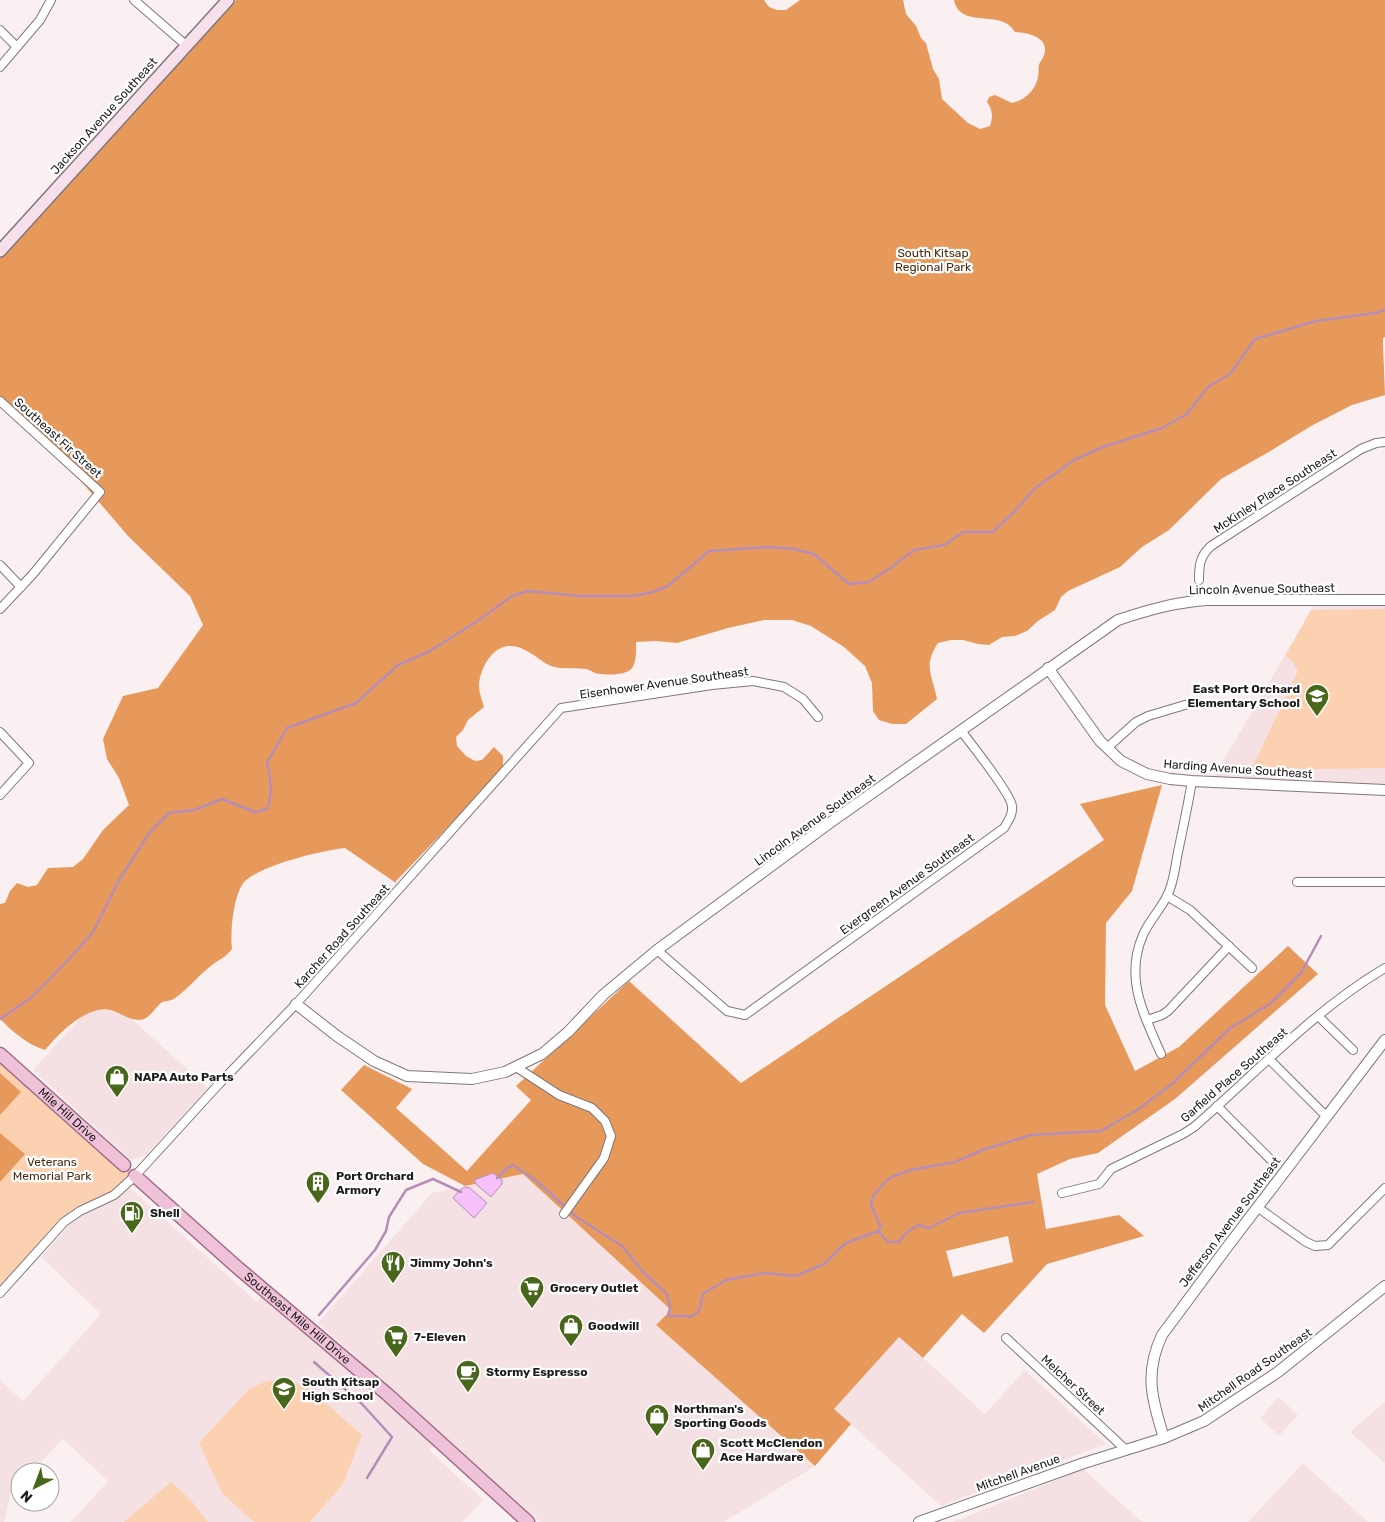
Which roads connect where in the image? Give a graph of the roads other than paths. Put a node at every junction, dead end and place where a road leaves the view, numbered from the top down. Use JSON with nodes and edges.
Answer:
{"nodes":[{"id":1,"x":51,"y":0,"type":"edge"},
{"id":2,"x":134,"y":0,"type":"edge"},
{"id":3,"x":228,"y":0,"type":"edge"},
{"id":4,"x":0,"y":30,"type":"edge"},
{"id":5,"x":186,"y":46,"type":"junction"},
{"id":6,"x":17,"y":47,"type":"junction"},
{"id":7,"x":0,"y":67,"type":"edge"},
{"id":8,"x":0,"y":251,"type":"edge"},
{"id":9,"x":0,"y":401,"type":"edge"},
{"id":10,"x":1385,"y":442,"type":"edge"},
{"id":11,"x":0,"y":565,"type":"edge"},
{"id":12,"x":1199,"y":580,"type":"dead end"},
{"id":13,"x":21,"y":587,"type":"junction"},
{"id":14,"x":1385,"y":600,"type":"edge"},
{"id":15,"x":0,"y":609,"type":"edge"},
{"id":16,"x":1048,"y":668,"type":"junction"},
{"id":17,"x":1195,"y":702,"type":"dead end"},
{"id":18,"x":561,"y":708,"type":"joint"},
{"id":19,"x":818,"y":717,"type":"dead end"},
{"id":20,"x":0,"y":732,"type":"edge"},
{"id":21,"x":962,"y":732,"type":"junction"},
{"id":22,"x":1106,"y":748,"type":"junction"},
{"id":23,"x":1192,"y":781,"type":"junction"},
{"id":24,"x":1385,"y":790,"type":"edge"},
{"id":25,"x":0,"y":795,"type":"edge"},
{"id":26,"x":1297,"y":882,"type":"dead end"},
{"id":27,"x":1385,"y":882,"type":"edge"},
{"id":28,"x":1167,"y":896,"type":"junction"},
{"id":29,"x":1229,"y":946,"type":"junction"},
{"id":30,"x":657,"y":950,"type":"junction"},
{"id":31,"x":1252,"y":968,"type":"dead end"},
{"id":32,"x":1385,"y":968,"type":"edge"},
{"id":33,"x":296,"y":1004,"type":"junction"},
{"id":34,"x":1318,"y":1016,"type":"junction"},
{"id":35,"x":1147,"y":1020,"type":"junction"},
{"id":36,"x":1385,"y":1040,"type":"edge"},
{"id":37,"x":1353,"y":1050,"type":"dead end"},
{"id":38,"x":0,"y":1054,"type":"edge"},
{"id":39,"x":1162,"y":1054,"type":"dead end"},
{"id":40,"x":1269,"y":1059,"type":"junction"},
{"id":41,"x":516,"y":1067,"type":"junction"},
{"id":42,"x":1217,"y":1106,"type":"junction"},
{"id":43,"x":1327,"y":1117,"type":"junction"},
{"id":44,"x":1270,"y":1159,"type":"dead end"},
{"id":45,"x":124,"y":1165,"type":"joint"},
{"id":46,"x":135,"y":1176,"type":"junction"},
{"id":47,"x":1385,"y":1188,"type":"edge"},
{"id":48,"x":1062,"y":1193,"type":"dead end"},
{"id":49,"x":1257,"y":1207,"type":"junction"},
{"id":50,"x":564,"y":1214,"type":"dead end"},
{"id":51,"x":1385,"y":1286,"type":"edge"},
{"id":52,"x":0,"y":1293,"type":"edge"},
{"id":53,"x":1006,"y":1338,"type":"dead end"},
{"id":54,"x":1164,"y":1438,"type":"junction"},
{"id":55,"x":1125,"y":1449,"type":"junction"},
{"id":56,"x":528,"y":1522,"type":"edge"},
{"id":57,"x":919,"y":1522,"type":"edge"}],
"edges":[{"from":1,"to":6,"type":"street"},
{"from":2,"to":5,"type":"street"},
{"from":3,"to":5,"type":"main road","name":"Jackson Avenue Southeast"},
{"from":4,"to":6,"type":"street"},
{"from":5,"to":8,"type":"main road","name":"Jackson Avenue Southeast"},
{"from":6,"to":7,"type":"street"},
{"from":9,"to":13,"type":"street","name":"Southeast Fir Street"},
{"from":10,"to":12,"type":"street","name":"McKinley Place Southeast"},
{"from":11,"to":13,"type":"street"},
{"from":13,"to":15,"type":"street"},
{"from":14,"to":16,"type":"street","name":"Lincoln Avenue Southeast"},
{"from":16,"to":21,"type":"street","name":"Lincoln Avenue Southeast"},
{"from":16,"to":22,"type":"street","name":"Harding Avenue Southeast"},
{"from":17,"to":22,"type":"street"},
{"from":18,"to":19,"type":"street","name":"Eisenhower Avenue Southeast"},
{"from":18,"to":33,"type":"street","name":"Karcher Road Southeast"},
{"from":20,"to":25,"type":"street"},
{"from":21,"to":30,"type":"street","name":"Lincoln Avenue Southeast"},
{"from":21,"to":30,"type":"street","name":"Evergreen Avenue Southeast"},
{"from":22,"to":23,"type":"street","name":"Harding Avenue Southeast"},
{"from":23,"to":24,"type":"street","name":"Harding Avenue Southeast"},
{"from":23,"to":28,"type":"street"},
{"from":26,"to":27,"type":"street"},
{"from":28,"to":29,"type":"street"},
{"from":28,"to":35,"type":"street"},
{"from":29,"to":31,"type":"street"},
{"from":29,"to":35,"type":"street"},
{"from":30,"to":41,"type":"street","name":"Lincoln Avenue Southeast"},
{"from":32,"to":34,"type":"street","name":"Garfield Place Southeast"},
{"from":33,"to":41,"type":"street","name":"Lincoln Avenue Southeast"},
{"from":33,"to":46,"type":"street","name":"Karcher Road Southeast"},
{"from":34,"to":37,"type":"street"},
{"from":34,"to":40,"type":"street","name":"Garfield Place Southeast"},
{"from":35,"to":39,"type":"street"},
{"from":36,"to":43,"type":"street","name":"Jefferson Avenue Southeast"},
{"from":38,"to":45,"type":"main road","name":"Mile Hill Drive"},
{"from":40,"to":42,"type":"street","name":"Garfield Place Southeast"},
{"from":40,"to":43,"type":"street"},
{"from":41,"to":50,"type":"street"},
{"from":42,"to":44,"type":"street"},
{"from":42,"to":48,"type":"street","name":"Garfield Place Southeast"},
{"from":43,"to":49,"type":"street","name":"Jefferson Avenue Southeast"},
{"from":45,"to":46,"type":"main road","name":"Mile Hill Drive"},
{"from":46,"to":52,"type":"street","name":"Karcher Road Southeast"},
{"from":46,"to":56,"type":"main road","name":"Southeast Mile Hill Drive"},
{"from":47,"to":49,"type":"street"},
{"from":49,"to":54,"type":"street","name":"Jefferson Avenue Southeast"},
{"from":51,"to":54,"type":"street","name":"Mitchell Road Southeast"},
{"from":53,"to":55,"type":"street","name":"Melcher Street"},
{"from":54,"to":55,"type":"street","name":"Mitchell Road Southeast"},
{"from":55,"to":57,"type":"street","name":"Mitchell Avenue"}]}
